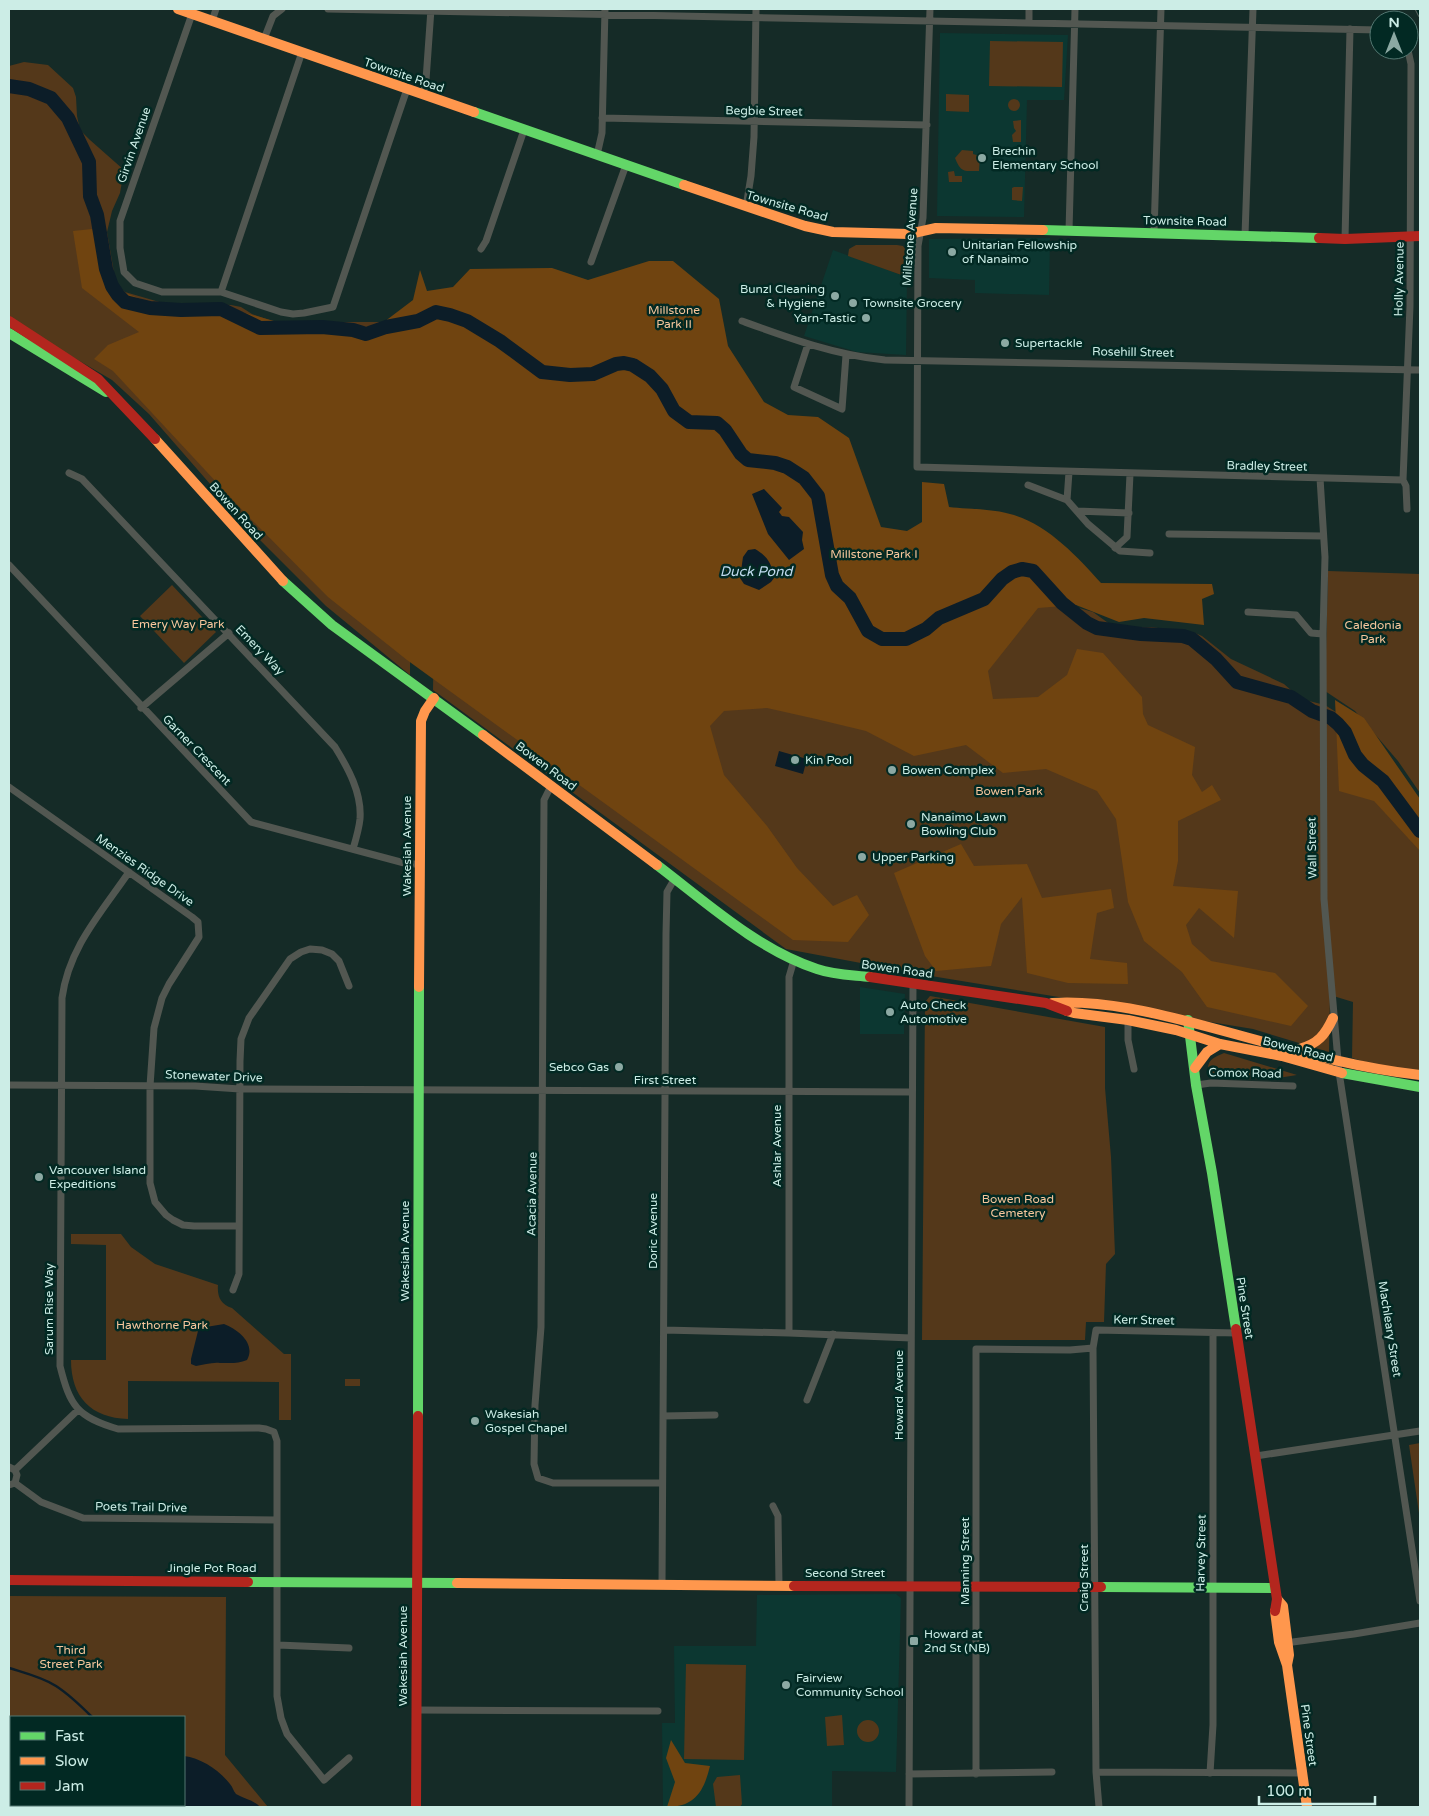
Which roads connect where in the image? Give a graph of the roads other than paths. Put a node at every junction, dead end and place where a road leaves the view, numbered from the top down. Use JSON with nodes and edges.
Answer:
{"nodes":[{"id":1,"x":178,"y":9,"type":"edge"},
{"id":2,"x":216,"y":9,"type":"edge"},
{"id":3,"x":282,"y":9,"type":"edge"},
{"id":4,"x":328,"y":9,"type":"edge"},
{"id":5,"x":756,"y":9,"type":"edge"},
{"id":6,"x":930,"y":9,"type":"edge"},
{"id":7,"x":1029,"y":9,"type":"edge"},
{"id":8,"x":1075,"y":9,"type":"edge"},
{"id":9,"x":1161,"y":9,"type":"edge"},
{"id":10,"x":1253,"y":9,"type":"edge"},
{"id":11,"x":431,"y":10,"type":"edge"},
{"id":12,"x":604,"y":12,"type":"edge"},
{"id":13,"x":192,"y":14,"type":"junction"},
{"id":14,"x":756,"y":18,"type":"junction"},
{"id":15,"x":212,"y":21,"type":"junction"},
{"id":16,"x":929,"y":21,"type":"junction"},
{"id":17,"x":1029,"y":23,"type":"junction"},
{"id":18,"x":1074,"y":24,"type":"junction"},
{"id":19,"x":1160,"y":26,"type":"junction"},
{"id":20,"x":1253,"y":27,"type":"junction"},
{"id":21,"x":1350,"y":29,"type":"junction"},
{"id":22,"x":1369,"y":30,"type":"edge"},
{"id":23,"x":264,"y":39,"type":"junction"},
{"id":24,"x":302,"y":52,"type":"junction"},
{"id":25,"x":1410,"y":60,"type":"edge"},
{"id":26,"x":407,"y":89,"type":"junction"},
{"id":27,"x":423,"y":94,"type":"junction"},
{"id":28,"x":602,"y":118,"type":"junction"},
{"id":29,"x":754,"y":122,"type":"junction"},
{"id":30,"x":927,"y":126,"type":"junction"},
{"id":31,"x":524,"y":130,"type":"junction"},
{"id":32,"x":597,"y":156,"type":"junction"},
{"id":33,"x":626,"y":166,"type":"junction"},
{"id":34,"x":746,"y":207,"type":"junction"},
{"id":35,"x":1069,"y":231,"type":"junction"},
{"id":36,"x":921,"y":232,"type":"junction"},
{"id":37,"x":1154,"y":233,"type":"junction"},
{"id":38,"x":1245,"y":235,"type":"junction"},
{"id":39,"x":1416,"y":236,"type":"edge"},
{"id":40,"x":1344,"y":239,"type":"junction"},
{"id":41,"x":481,"y":249,"type":"dead end"},
{"id":42,"x":591,"y":262,"type":"dead end"},
{"id":43,"x":221,"y":292,"type":"junction"},
{"id":44,"x":9,"y":321,"type":"edge"},
{"id":45,"x":742,"y":321,"type":"dead end"},
{"id":46,"x":9,"y":333,"type":"edge"},
{"id":47,"x":808,"y":344,"type":"junction"},
{"id":48,"x":846,"y":355,"type":"junction"},
{"id":49,"x":917,"y":360,"type":"junction"},
{"id":50,"x":1407,"y":369,"type":"junction"},
{"id":51,"x":1420,"y":370,"type":"edge"},
{"id":52,"x":113,"y":396,"type":"junction"},
{"id":53,"x":917,"y":467,"type":"joint"},
{"id":54,"x":1069,"y":472,"type":"junction"},
{"id":55,"x":69,"y":473,"type":"dead end"},
{"id":56,"x":1130,"y":474,"type":"junction"},
{"id":57,"x":1320,"y":478,"type":"junction"},
{"id":58,"x":1403,"y":480,"type":"junction"},
{"id":59,"x":1028,"y":485,"type":"dead end"},
{"id":60,"x":1067,"y":500,"type":"junction"},
{"id":61,"x":1407,"y":509,"type":"dead end"},
{"id":62,"x":1077,"y":511,"type":"junction"},
{"id":63,"x":1129,"y":513,"type":"junction"},
{"id":64,"x":1169,"y":534,"type":"dead end"},
{"id":65,"x":1323,"y":536,"type":"junction"},
{"id":66,"x":1115,"y":548,"type":"junction"},
{"id":67,"x":1150,"y":553,"type":"dead end"},
{"id":68,"x":9,"y":566,"type":"edge"},
{"id":69,"x":1248,"y":612,"type":"dead end"},
{"id":70,"x":229,"y":633,"type":"junction"},
{"id":71,"x":1323,"y":634,"type":"junction"},
{"id":72,"x":434,"y":698,"type":"junction"},
{"id":73,"x":141,"y":708,"type":"junction"},
{"id":74,"x":552,"y":786,"type":"junction"},
{"id":75,"x":9,"y":787,"type":"edge"},
{"id":76,"x":353,"y":849,"type":"junction"},
{"id":77,"x":419,"y":864,"type":"junction"},
{"id":78,"x":130,"y":872,"type":"junction"},
{"id":79,"x":675,"y":878,"type":"junction"},
{"id":80,"x":794,"y":960,"type":"junction"},
{"id":81,"x":913,"y":984,"type":"junction"},
{"id":82,"x":349,"y":986,"type":"dead end"},
{"id":83,"x":1046,"y":1003,"type":"junction"},
{"id":84,"x":1333,"y":1018,"type":"junction"},
{"id":85,"x":1128,"y":1020,"type":"junction"},
{"id":86,"x":1188,"y":1020,"type":"junction"},
{"id":87,"x":1189,"y":1034,"type":"junction"},
{"id":88,"x":1220,"y":1044,"type":"junction"},
{"id":89,"x":1298,"y":1050,"type":"junction"},
{"id":90,"x":1339,"y":1061,"type":"junction"},
{"id":91,"x":1195,"y":1068,"type":"junction"},
{"id":92,"x":1134,"y":1069,"type":"dead end"},
{"id":93,"x":1339,"y":1072,"type":"junction"},
{"id":94,"x":1420,"y":1075,"type":"edge"},
{"id":95,"x":9,"y":1085,"type":"edge"},
{"id":96,"x":61,"y":1085,"type":"junction"},
{"id":97,"x":1196,"y":1085,"type":"junction"},
{"id":98,"x":150,"y":1086,"type":"junction"},
{"id":99,"x":1293,"y":1086,"type":"dead end"},
{"id":100,"x":1420,"y":1087,"type":"edge"},
{"id":101,"x":240,"y":1089,"type":"junction"},
{"id":102,"x":418,"y":1089,"type":"junction"},
{"id":103,"x":544,"y":1091,"type":"junction"},
{"id":104,"x":665,"y":1091,"type":"junction"},
{"id":105,"x":788,"y":1092,"type":"junction"},
{"id":106,"x":911,"y":1092,"type":"junction"},
{"id":107,"x":239,"y":1226,"type":"junction"},
{"id":108,"x":233,"y":1290,"type":"dead end"},
{"id":109,"x":664,"y":1330,"type":"junction"},
{"id":110,"x":789,"y":1333,"type":"junction"},
{"id":111,"x":1213,"y":1333,"type":"junction"},
{"id":112,"x":1237,"y":1333,"type":"junction"},
{"id":113,"x":833,"y":1334,"type":"junction"},
{"id":114,"x":911,"y":1338,"type":"junction"},
{"id":115,"x":1093,"y":1348,"type":"junction"},
{"id":116,"x":807,"y":1400,"type":"dead end"},
{"id":117,"x":78,"y":1410,"type":"junction"},
{"id":118,"x":715,"y":1415,"type":"dead end"},
{"id":119,"x":663,"y":1416,"type":"junction"},
{"id":120,"x":1420,"y":1431,"type":"edge"},
{"id":121,"x":1395,"y":1435,"type":"junction"},
{"id":122,"x":1256,"y":1456,"type":"junction"},
{"id":123,"x":12,"y":1469,"type":"edge"},
{"id":124,"x":662,"y":1483,"type":"junction"},
{"id":125,"x":12,"y":1484,"type":"edge"},
{"id":126,"x":773,"y":1506,"type":"dead end"},
{"id":127,"x":277,"y":1520,"type":"junction"},
{"id":128,"x":9,"y":1580,"type":"edge"},
{"id":129,"x":277,"y":1581,"type":"junction"},
{"id":130,"x":416,"y":1583,"type":"junction"},
{"id":131,"x":662,"y":1585,"type":"junction"},
{"id":132,"x":779,"y":1585,"type":"junction"},
{"id":133,"x":909,"y":1586,"type":"junction"},
{"id":134,"x":976,"y":1587,"type":"junction"},
{"id":135,"x":1212,"y":1587,"type":"junction"},
{"id":136,"x":1095,"y":1588,"type":"junction"},
{"id":137,"x":1275,"y":1588,"type":"junction"},
{"id":138,"x":1420,"y":1601,"type":"edge"},
{"id":139,"x":1420,"y":1622,"type":"edge"},
{"id":140,"x":1284,"y":1643,"type":"junction"},
{"id":141,"x":278,"y":1645,"type":"junction"},
{"id":142,"x":349,"y":1648,"type":"dead end"},
{"id":143,"x":416,"y":1710,"type":"junction"},
{"id":144,"x":658,"y":1711,"type":"dead end"},
{"id":145,"x":349,"y":1758,"type":"dead end"},
{"id":146,"x":1052,"y":1772,"type":"dead end"},
{"id":147,"x":1096,"y":1772,"type":"junction"},
{"id":148,"x":1210,"y":1773,"type":"junction"},
{"id":149,"x":1302,"y":1773,"type":"junction"},
{"id":150,"x":909,"y":1774,"type":"junction"},
{"id":151,"x":976,"y":1774,"type":"junction"},
{"id":152,"x":416,"y":1807,"type":"edge"},
{"id":153,"x":909,"y":1807,"type":"edge"},
{"id":154,"x":1099,"y":1807,"type":"edge"},
{"id":155,"x":1307,"y":1807,"type":"edge"}],
"edges":[{"from":1,"to":13,"type":"main road","name":"Townsite Road"},
{"from":2,"to":15,"type":"street"},
{"from":3,"to":23,"type":"street"},
{"from":4,"to":11,"type":"street"},
{"from":5,"to":14,"type":"street"},
{"from":6,"to":16,"type":"street","name":"Millstone Avenue"},
{"from":7,"to":17,"type":"street"},
{"from":8,"to":18,"type":"street"},
{"from":9,"to":19,"type":"street"},
{"from":10,"to":20,"type":"street"},
{"from":11,"to":12,"type":"street"},
{"from":11,"to":27,"type":"street"},
{"from":12,"to":14,"type":"street"},
{"from":12,"to":28,"type":"street"},
{"from":13,"to":15,"type":"main road","name":"Townsite Road"},
{"from":13,"to":43,"type":"street","name":"Girvin Avenue"},
{"from":14,"to":16,"type":"street"},
{"from":14,"to":29,"type":"street"},
{"from":15,"to":23,"type":"main road","name":"Townsite Road"},
{"from":16,"to":17,"type":"street"},
{"from":16,"to":30,"type":"street","name":"Millstone Avenue"},
{"from":17,"to":18,"type":"street"},
{"from":18,"to":19,"type":"street"},
{"from":18,"to":35,"type":"street"},
{"from":19,"to":20,"type":"street"},
{"from":19,"to":37,"type":"street"},
{"from":20,"to":21,"type":"street"},
{"from":20,"to":38,"type":"street"},
{"from":21,"to":22,"type":"street"},
{"from":21,"to":40,"type":"street"},
{"from":23,"to":24,"type":"main road","name":"Townsite Road"},
{"from":24,"to":26,"type":"main road","name":"Townsite Road"},
{"from":24,"to":43,"type":"street"},
{"from":25,"to":39,"type":"street","name":"Holly Avenue"},
{"from":26,"to":27,"type":"main road","name":"Townsite Road"},
{"from":26,"to":43,"type":"street"},
{"from":27,"to":31,"type":"main road","name":"Townsite Road"},
{"from":28,"to":29,"type":"street","name":"Begbie Street"},
{"from":28,"to":32,"type":"street"},
{"from":29,"to":30,"type":"street","name":"Begbie Street"},
{"from":29,"to":34,"type":"street"},
{"from":30,"to":36,"type":"street","name":"Millstone Avenue"},
{"from":31,"to":32,"type":"main road","name":"Townsite Road"},
{"from":31,"to":41,"type":"street"},
{"from":32,"to":33,"type":"main road","name":"Townsite Road"},
{"from":33,"to":34,"type":"main road","name":"Townsite Road"},
{"from":33,"to":42,"type":"street"},
{"from":34,"to":36,"type":"main road","name":"Townsite Road"},
{"from":35,"to":36,"type":"main road","name":"Townsite Road"},
{"from":35,"to":37,"type":"main road","name":"Townsite Road"},
{"from":36,"to":49,"type":"street","name":"Millstone Avenue"},
{"from":37,"to":38,"type":"main road","name":"Townsite Road"},
{"from":38,"to":40,"type":"main road","name":"Townsite Road"},
{"from":39,"to":40,"type":"main road","name":"Townsite Road"},
{"from":39,"to":50,"type":"street","name":"Holly Avenue"},
{"from":44,"to":52,"type":"main road","name":"Bowen Road"},
{"from":45,"to":47,"type":"street","name":"Rosehill Street"},
{"from":46,"to":52,"type":"main road","name":"Bowen Road"},
{"from":47,"to":48,"type":"street","name":"Rosehill Street"},
{"from":47,"to":48,"type":"street"},
{"from":48,"to":49,"type":"street","name":"Rosehill Street"},
{"from":49,"to":50,"type":"street","name":"Rosehill Street"},
{"from":49,"to":53,"type":"street","name":"Millstone Avenue"},
{"from":50,"to":51,"type":"street","name":"Rosehill Street"},
{"from":50,"to":58,"type":"street","name":"Holly Avenue"},
{"from":52,"to":72,"type":"main road","name":"Bowen Road"},
{"from":53,"to":54,"type":"street","name":"Bradley Street"},
{"from":54,"to":56,"type":"street","name":"Bradley Street"},
{"from":54,"to":60,"type":"street"},
{"from":55,"to":70,"type":"street","name":"Emery Way"},
{"from":56,"to":57,"type":"street","name":"Bradley Street"},
{"from":56,"to":63,"type":"street"},
{"from":57,"to":58,"type":"street","name":"Bradley Street"},
{"from":57,"to":65,"type":"street","name":"Wall Street"},
{"from":58,"to":61,"type":"street","name":"Holly Avenue"},
{"from":59,"to":60,"type":"street"},
{"from":60,"to":62,"type":"street"},
{"from":62,"to":63,"type":"street"},
{"from":62,"to":66,"type":"street"},
{"from":63,"to":66,"type":"street"},
{"from":64,"to":65,"type":"street"},
{"from":65,"to":71,"type":"street","name":"Wall Street"},
{"from":66,"to":67,"type":"street"},
{"from":68,"to":73,"type":"street","name":"Garner Crescent"},
{"from":69,"to":71,"type":"street"},
{"from":70,"to":73,"type":"street"},
{"from":70,"to":76,"type":"street","name":"Emery Way"},
{"from":71,"to":84,"type":"street","name":"Wall Street"},
{"from":72,"to":74,"type":"main road","name":"Bowen Road"},
{"from":72,"to":77,"type":"main road","name":"Wakesiah Avenue"},
{"from":73,"to":76,"type":"street","name":"Garner Crescent"},
{"from":74,"to":79,"type":"main road","name":"Bowen Road"},
{"from":74,"to":103,"type":"street","name":"Acacia Avenue"},
{"from":75,"to":78,"type":"street","name":"Menzies Ridge Drive"},
{"from":76,"to":77,"type":"street","name":"Garner Crescent"},
{"from":77,"to":102,"type":"main road","name":"Wakesiah Avenue"},
{"from":78,"to":96,"type":"street","name":"Sarum Rise Way"},
{"from":78,"to":98,"type":"street","name":"Menzies Ridge Drive"},
{"from":79,"to":80,"type":"main road","name":"Bowen Road"},
{"from":79,"to":104,"type":"street","name":"Doric Avenue"},
{"from":80,"to":81,"type":"main road","name":"Bowen Road"},
{"from":80,"to":105,"type":"street","name":"Ashlar Avenue"},
{"from":81,"to":83,"type":"main road","name":"Bowen Road"},
{"from":81,"to":106,"type":"street","name":"Howard Avenue"},
{"from":82,"to":101,"type":"street"},
{"from":83,"to":85,"type":"main road","name":"Bowen Road"},
{"from":83,"to":86,"type":"main road","name":"Bowen Road"},
{"from":84,"to":89,"type":"main road"},
{"from":84,"to":90,"type":"street","name":"Wall Street"},
{"from":85,"to":87,"type":"main road","name":"Bowen Road"},
{"from":85,"to":92,"type":"street"},
{"from":86,"to":87,"type":"main road","name":"Pine Street"},
{"from":86,"to":89,"type":"main road","name":"Bowen Road"},
{"from":87,"to":88,"type":"main road","name":"Bowen Road"},
{"from":87,"to":91,"type":"main road","name":"Pine Street"},
{"from":88,"to":91,"type":"main road"},
{"from":88,"to":93,"type":"main road","name":"Bowen Road"},
{"from":89,"to":90,"type":"main road","name":"Bowen Road"},
{"from":90,"to":93,"type":"street","name":"Machleary Street"},
{"from":90,"to":94,"type":"main road"},
{"from":91,"to":97,"type":"main road","name":"Pine Street"},
{"from":93,"to":100,"type":"main road"},
{"from":93,"to":121,"type":"street","name":"Machleary Street"},
{"from":95,"to":96,"type":"street","name":"Stonewater Drive"},
{"from":96,"to":98,"type":"street","name":"Stonewater Drive"},
{"from":96,"to":117,"type":"street","name":"Sarum Rise Way"},
{"from":97,"to":99,"type":"street","name":"Comox Road"},
{"from":97,"to":112,"type":"main road","name":"Pine Street"},
{"from":98,"to":101,"type":"street","name":"Stonewater Drive"},
{"from":98,"to":107,"type":"street"},
{"from":101,"to":102,"type":"street","name":"Stonewater Drive"},
{"from":101,"to":107,"type":"street"},
{"from":102,"to":103,"type":"street","name":"First Street"},
{"from":102,"to":130,"type":"main road","name":"Wakesiah Avenue"},
{"from":103,"to":104,"type":"street","name":"First Street"},
{"from":103,"to":124,"type":"street","name":"Acacia Avenue"},
{"from":104,"to":105,"type":"street","name":"First Street"},
{"from":104,"to":109,"type":"street","name":"Doric Avenue"},
{"from":105,"to":106,"type":"street","name":"First Street"},
{"from":105,"to":110,"type":"street","name":"Ashlar Avenue"},
{"from":106,"to":114,"type":"street","name":"Howard Avenue"},
{"from":107,"to":108,"type":"street"},
{"from":109,"to":110,"type":"street"},
{"from":109,"to":119,"type":"street","name":"Doric Avenue"},
{"from":110,"to":113,"type":"street"},
{"from":111,"to":112,"type":"street","name":"Kerr Street"},
{"from":111,"to":115,"type":"street","name":"Kerr Street"},
{"from":111,"to":135,"type":"street","name":"Harvey Street"},
{"from":112,"to":122,"type":"main road","name":"Pine Street"},
{"from":113,"to":114,"type":"street"},
{"from":113,"to":116,"type":"street"},
{"from":114,"to":133,"type":"street","name":"Howard Avenue"},
{"from":115,"to":134,"type":"street","name":"Manning Street"},
{"from":115,"to":136,"type":"street","name":"Craig Street"},
{"from":117,"to":123,"type":"street"},
{"from":117,"to":127,"type":"street","name":"Sarum Rise Way"},
{"from":118,"to":119,"type":"street"},
{"from":119,"to":124,"type":"street","name":"Doric Avenue"},
{"from":120,"to":121,"type":"street"},
{"from":121,"to":122,"type":"street"},
{"from":121,"to":138,"type":"street","name":"Machleary Street"},
{"from":122,"to":137,"type":"main road","name":"Pine Street"},
{"from":123,"to":125,"type":"street"},
{"from":124,"to":131,"type":"street","name":"Doric Avenue"},
{"from":125,"to":127,"type":"street","name":"Poets Trail Drive"},
{"from":126,"to":132,"type":"street"},
{"from":127,"to":129,"type":"street","name":"Sarum Rise Way"},
{"from":128,"to":129,"type":"main road","name":"Jingle Pot Road"},
{"from":129,"to":130,"type":"main road","name":"Jingle Pot Road"},
{"from":129,"to":141,"type":"street","name":"Sarum Rise Way"},
{"from":130,"to":131,"type":"main road","name":"Second Street"},
{"from":130,"to":143,"type":"main road","name":"Wakesiah Avenue"},
{"from":131,"to":132,"type":"main road","name":"Second Street"},
{"from":132,"to":133,"type":"main road","name":"Second Street"},
{"from":133,"to":134,"type":"main road","name":"Second Street"},
{"from":133,"to":150,"type":"street","name":"Howard Avenue"},
{"from":134,"to":136,"type":"main road","name":"Second Street"},
{"from":134,"to":151,"type":"street","name":"Manning Street"},
{"from":135,"to":136,"type":"main road","name":"Second Street"},
{"from":135,"to":137,"type":"main road","name":"Second Street"},
{"from":135,"to":148,"type":"street","name":"Harvey Street"},
{"from":136,"to":147,"type":"street","name":"Craig Street"},
{"from":137,"to":140,"type":"main road","name":"Pine Street"},
{"from":139,"to":140,"type":"street"},
{"from":140,"to":149,"type":"main road","name":"Pine Street"},
{"from":141,"to":142,"type":"street"},
{"from":141,"to":145,"type":"street","name":"Sarum Rise Way"},
{"from":143,"to":144,"type":"street"},
{"from":143,"to":152,"type":"main road","name":"Wakesiah Avenue"},
{"from":146,"to":151,"type":"street"},
{"from":147,"to":148,"type":"street"},
{"from":147,"to":154,"type":"street","name":"Craig Street"},
{"from":148,"to":149,"type":"street"},
{"from":149,"to":155,"type":"main road","name":"Pine Street"},
{"from":150,"to":151,"type":"street"},
{"from":150,"to":153,"type":"street","name":"Howard Avenue"}]}
